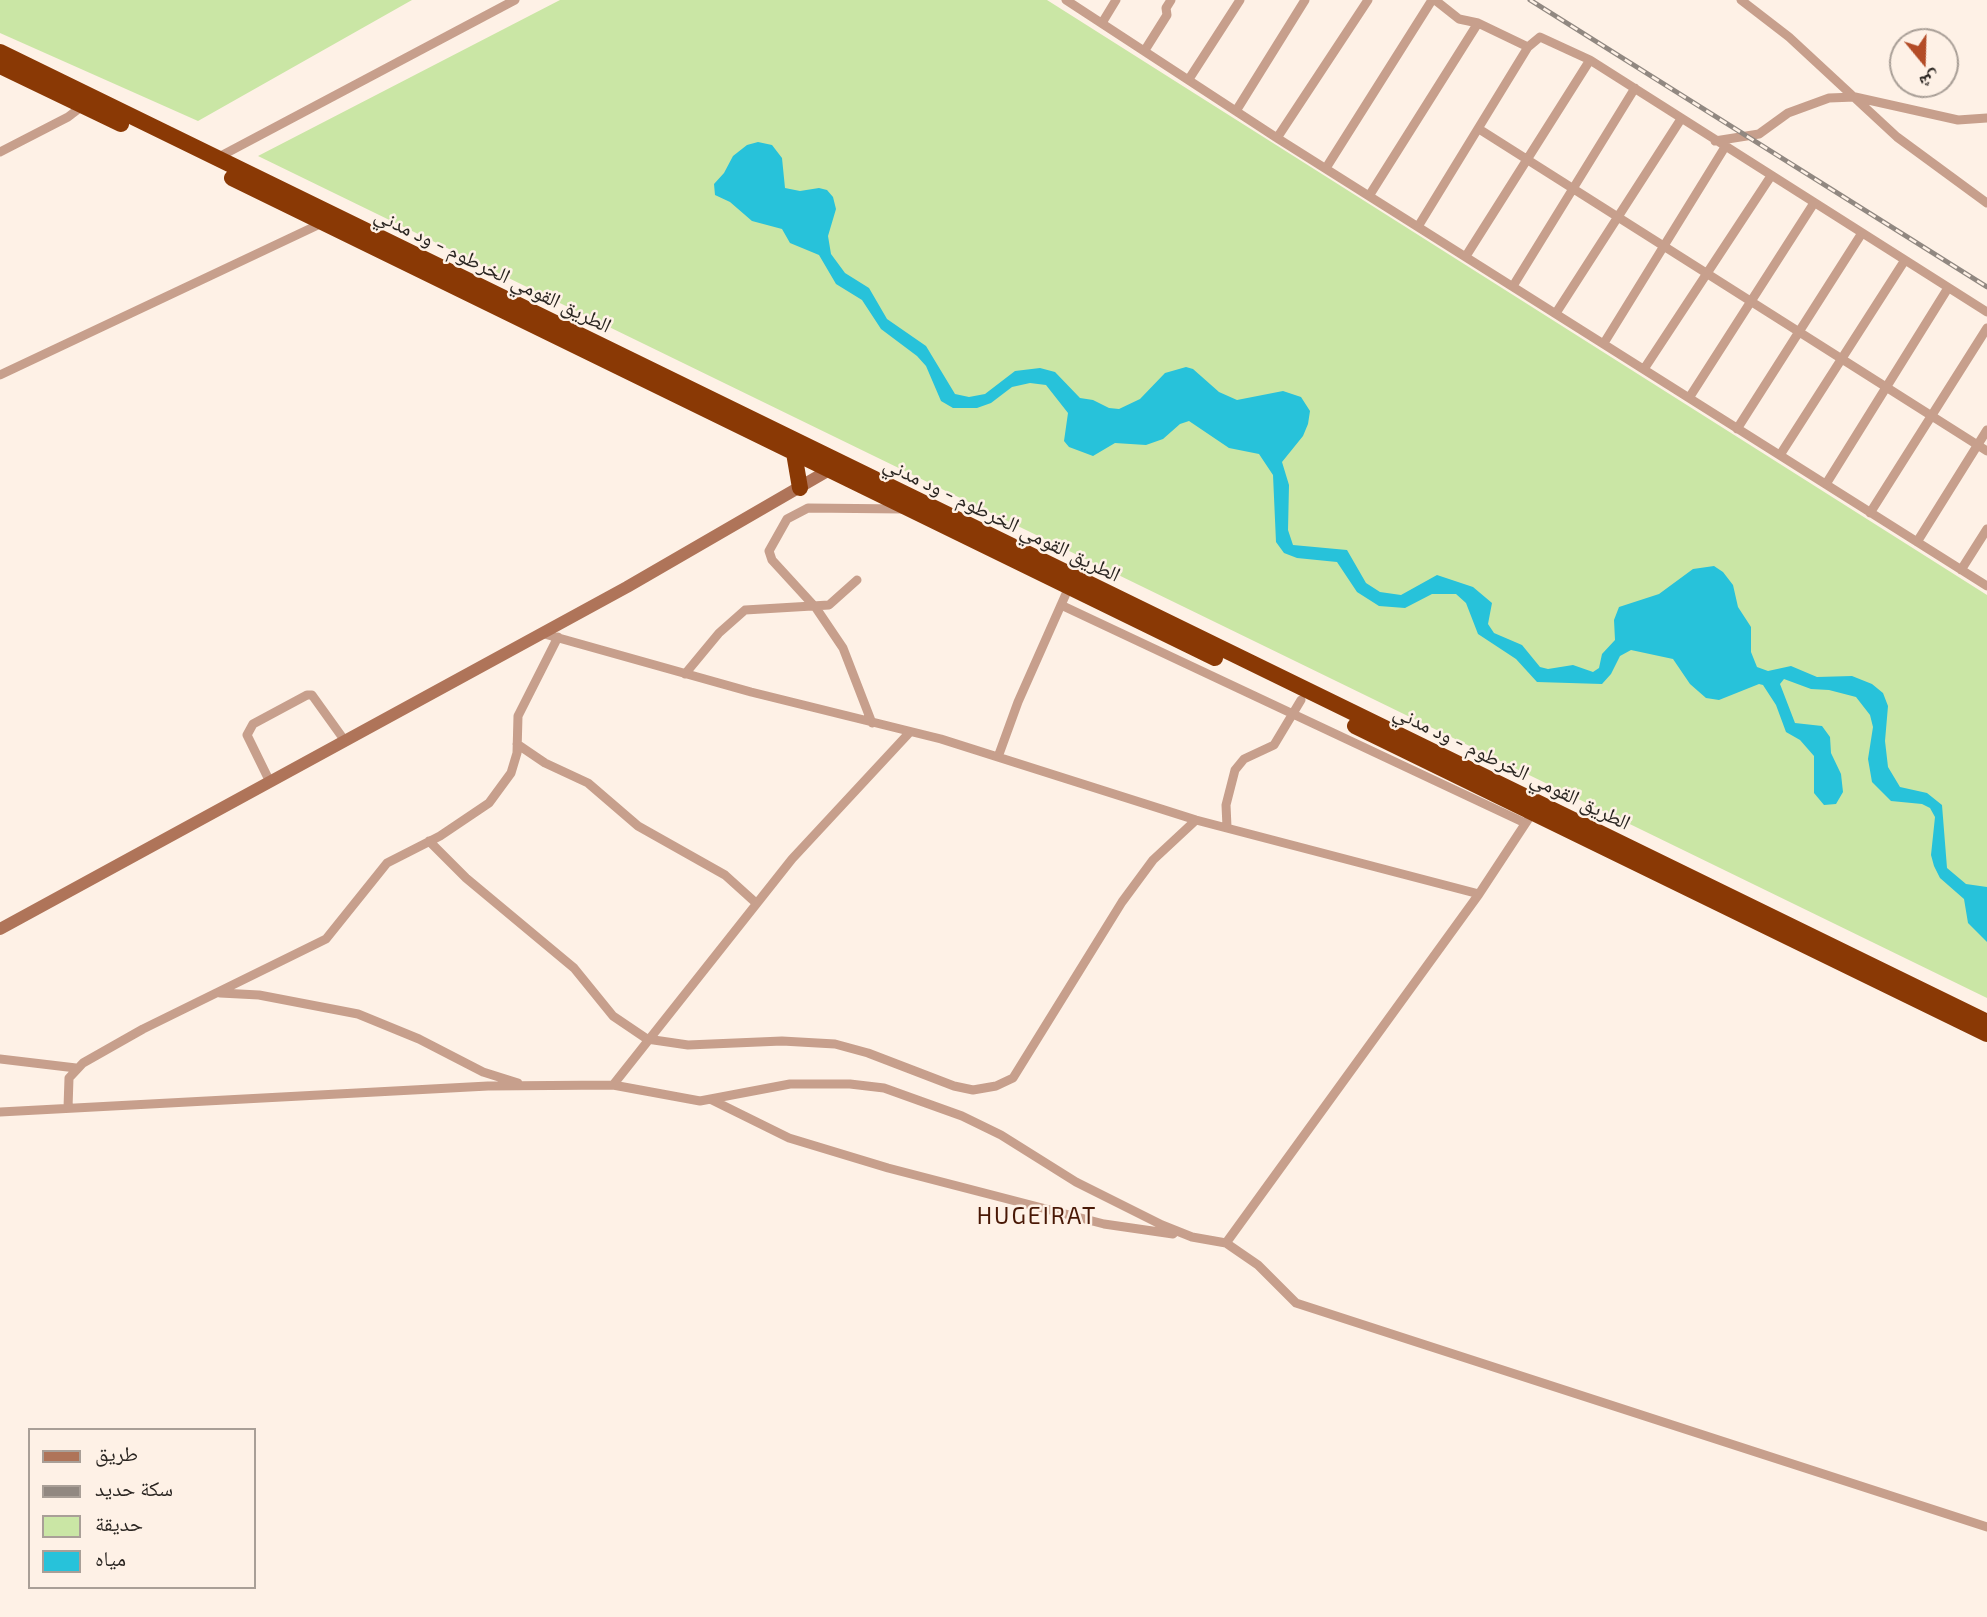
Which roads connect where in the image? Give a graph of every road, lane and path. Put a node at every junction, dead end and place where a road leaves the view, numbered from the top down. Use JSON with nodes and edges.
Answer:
{"nodes":[{"id":1,"x":515,"y":0,"type":"edge"},
{"id":2,"x":1066,"y":0,"type":"edge"},
{"id":3,"x":1116,"y":0,"type":"edge"},
{"id":4,"x":1171,"y":0,"type":"edge"},
{"id":5,"x":1240,"y":0,"type":"edge"},
{"id":6,"x":1305,"y":0,"type":"edge"},
{"id":7,"x":1368,"y":0,"type":"edge"},
{"id":8,"x":1433,"y":0,"type":"edge"},
{"id":9,"x":1741,"y":0,"type":"edge"},
{"id":10,"x":1102,"y":23,"type":"junction"},
{"id":11,"x":1478,"y":23,"type":"junction"},
{"id":12,"x":1528,"y":47,"type":"junction"},
{"id":13,"x":1145,"y":50,"type":"junction"},
{"id":14,"x":0,"y":52,"type":"edge"},
{"id":15,"x":1590,"y":60,"type":"junction"},
{"id":16,"x":0,"y":66,"type":"edge"},
{"id":17,"x":1189,"y":79,"type":"junction"},
{"id":18,"x":1635,"y":88,"type":"junction"},
{"id":19,"x":1855,"y":97,"type":"junction"},
{"id":20,"x":86,"y":102,"type":"junction"},
{"id":21,"x":1236,"y":111,"type":"junction"},
{"id":22,"x":1987,"y":118,"type":"edge"},
{"id":23,"x":1681,"y":119,"type":"junction"},
{"id":24,"x":1479,"y":129,"type":"junction"},
{"id":25,"x":1277,"y":138,"type":"junction"},
{"id":26,"x":1715,"y":141,"type":"junction"},
{"id":27,"x":243,"y":144,"type":"junction"},
{"id":28,"x":1725,"y":147,"type":"junction"},
{"id":29,"x":0,"y":152,"type":"edge"},
{"id":30,"x":215,"y":158,"type":"junction"},
{"id":31,"x":1526,"y":159,"type":"junction"},
{"id":32,"x":1326,"y":168,"type":"junction"},
{"id":33,"x":240,"y":170,"type":"junction"},
{"id":34,"x":1771,"y":176,"type":"junction"},
{"id":35,"x":1572,"y":188,"type":"junction"},
{"id":36,"x":1369,"y":196,"type":"junction"},
{"id":37,"x":1814,"y":203,"type":"junction"},
{"id":38,"x":1987,"y":204,"type":"edge"},
{"id":39,"x":1617,"y":219,"type":"junction"},
{"id":40,"x":320,"y":224,"type":"junction"},
{"id":41,"x":1419,"y":225,"type":"junction"},
{"id":42,"x":1862,"y":233,"type":"junction"},
{"id":43,"x":1664,"y":246,"type":"junction"},
{"id":44,"x":1466,"y":256,"type":"junction"},
{"id":45,"x":1905,"y":260,"type":"junction"},
{"id":46,"x":1708,"y":273,"type":"junction"},
{"id":47,"x":1513,"y":286,"type":"junction"},
{"id":48,"x":1948,"y":288,"type":"junction"},
{"id":49,"x":1752,"y":304,"type":"junction"},
{"id":50,"x":1987,"y":312,"type":"edge"},
{"id":51,"x":1556,"y":313,"type":"junction"},
{"id":52,"x":1987,"y":328,"type":"edge"},
{"id":53,"x":1798,"y":331,"type":"junction"},
{"id":54,"x":1604,"y":343,"type":"junction"},
{"id":55,"x":1842,"y":359,"type":"junction"},
{"id":56,"x":1644,"y":369,"type":"junction"},
{"id":57,"x":0,"y":375,"type":"edge"},
{"id":58,"x":1887,"y":387,"type":"junction"},
{"id":59,"x":1689,"y":398,"type":"junction"},
{"id":60,"x":1932,"y":416,"type":"junction"},
{"id":61,"x":1737,"y":429,"type":"junction"},
{"id":62,"x":1987,"y":430,"type":"edge"},
{"id":63,"x":1978,"y":445,"type":"junction"},
{"id":64,"x":1987,"y":451,"type":"edge"},
{"id":65,"x":794,"y":453,"type":"junction"},
{"id":66,"x":1780,"y":455,"type":"junction"},
{"id":67,"x":835,"y":467,"type":"junction"},
{"id":68,"x":1826,"y":484,"type":"junction"},
{"id":69,"x":800,"y":488,"type":"junction"},
{"id":70,"x":908,"y":509,"type":"junction"},
{"id":71,"x":1870,"y":513,"type":"junction"},
{"id":72,"x":1987,"y":529,"type":"edge"},
{"id":73,"x":1917,"y":542,"type":"junction"},
{"id":74,"x":1961,"y":570,"type":"junction"},
{"id":75,"x":857,"y":580,"type":"dead end"},
{"id":76,"x":1987,"y":586,"type":"edge"},
{"id":77,"x":1069,"y":587,"type":"junction"},
{"id":78,"x":1061,"y":605,"type":"junction"},
{"id":79,"x":816,"y":608,"type":"junction"},
{"id":80,"x":541,"y":633,"type":"junction"},
{"id":81,"x":558,"y":638,"type":"junction"},
{"id":82,"x":685,"y":674,"type":"junction"},
{"id":83,"x":1301,"y":700,"type":"junction"},
{"id":84,"x":1291,"y":715,"type":"junction"},
{"id":85,"x":872,"y":723,"type":"junction"},
{"id":86,"x":910,"y":732,"type":"junction"},
{"id":87,"x":345,"y":741,"type":"junction"},
{"id":88,"x":517,"y":744,"type":"junction"},
{"id":89,"x":998,"y":757,"type":"junction"},
{"id":90,"x":270,"y":782,"type":"junction"},
{"id":91,"x":1532,"y":813,"type":"junction"},
{"id":92,"x":1196,"y":820,"type":"junction"},
{"id":93,"x":1227,"y":827,"type":"junction"},
{"id":94,"x":429,"y":841,"type":"junction"},
{"id":95,"x":1479,"y":894,"type":"junction"},
{"id":96,"x":756,"y":903,"type":"junction"},
{"id":97,"x":0,"y":929,"type":"edge"},
{"id":98,"x":218,"y":993,"type":"junction"},
{"id":99,"x":1987,"y":1022,"type":"edge"},
{"id":100,"x":1987,"y":1034,"type":"edge"},
{"id":101,"x":647,"y":1039,"type":"junction"},
{"id":102,"x":0,"y":1059,"type":"edge"},
{"id":103,"x":76,"y":1068,"type":"junction"},
{"id":104,"x":613,"y":1085,"type":"junction"},
{"id":105,"x":527,"y":1086,"type":"junction"},
{"id":106,"x":712,"y":1100,"type":"junction"},
{"id":107,"x":68,"y":1108,"type":"junction"},
{"id":108,"x":0,"y":1112,"type":"edge"},
{"id":109,"x":1192,"y":1237,"type":"junction"},
{"id":110,"x":1226,"y":1244,"type":"junction"},
{"id":111,"x":1987,"y":1527,"type":"edge"}],
"edges":[{"from":1,"to":27,"type":"street"},
{"from":2,"to":10,"type":"street"},
{"from":3,"to":10,"type":"street"},
{"from":4,"to":13,"type":"street"},
{"from":5,"to":17,"type":"street"},
{"from":6,"to":21,"type":"street"},
{"from":7,"to":25,"type":"street"},
{"from":8,"to":11,"type":"street"},
{"from":8,"to":32,"type":"street"},
{"from":9,"to":19,"type":"street"},
{"from":10,"to":13,"type":"street"},
{"from":11,"to":12,"type":"street"},
{"from":11,"to":36,"type":"street"},
{"from":12,"to":15,"type":"street"},
{"from":12,"to":24,"type":"street"},
{"from":13,"to":17,"type":"street"},
{"from":14,"to":20,"type":"highway","name":"الطريق القومي الخرطوم - ود مدني"},
{"from":15,"to":18,"type":"street"},
{"from":15,"to":31,"type":"street"},
{"from":16,"to":20,"type":"highway","name":"الطريق القومي الخرطوم - ود مدني"},
{"from":17,"to":21,"type":"street"},
{"from":18,"to":23,"type":"street"},
{"from":18,"to":35,"type":"street"},
{"from":19,"to":22,"type":"street"},
{"from":19,"to":26,"type":"street"},
{"from":19,"to":38,"type":"street"},
{"from":20,"to":29,"type":"street"},
{"from":20,"to":30,"type":"highway","name":"الطريق القومي الخرطوم - ود مدني"},
{"from":20,"to":40,"type":"highway","name":"الطريق القومي الخرطوم - ود مدني"},
{"from":21,"to":25,"type":"street"},
{"from":23,"to":26,"type":"street"},
{"from":23,"to":39,"type":"street"},
{"from":24,"to":31,"type":"street"},
{"from":24,"to":41,"type":"street"},
{"from":25,"to":32,"type":"street"},
{"from":26,"to":28,"type":"street"},
{"from":27,"to":30,"type":"street"},
{"from":27,"to":33,"type":"street"},
{"from":28,"to":34,"type":"street"},
{"from":28,"to":43,"type":"street"},
{"from":30,"to":33,"type":"highway","name":"الطريق القومي الخرطوم - ود مدني"},
{"from":31,"to":35,"type":"street"},
{"from":31,"to":44,"type":"street"},
{"from":32,"to":36,"type":"street"},
{"from":33,"to":67,"type":"highway","name":"الطريق القومي الخرطوم - ود مدني"},
{"from":34,"to":37,"type":"street"},
{"from":34,"to":46,"type":"street"},
{"from":35,"to":39,"type":"street"},
{"from":35,"to":47,"type":"street"},
{"from":36,"to":41,"type":"street"},
{"from":37,"to":42,"type":"street"},
{"from":37,"to":49,"type":"street"},
{"from":39,"to":43,"type":"street"},
{"from":39,"to":51,"type":"street"},
{"from":40,"to":57,"type":"street"},
{"from":40,"to":65,"type":"highway","name":"الطريق القومي الخرطوم - ود مدني"},
{"from":41,"to":44,"type":"street"},
{"from":42,"to":45,"type":"street"},
{"from":42,"to":53,"type":"street"},
{"from":43,"to":46,"type":"street"},
{"from":43,"to":54,"type":"street"},
{"from":44,"to":47,"type":"street"},
{"from":45,"to":48,"type":"street"},
{"from":45,"to":55,"type":"street"},
{"from":46,"to":49,"type":"street"},
{"from":46,"to":56,"type":"street"},
{"from":47,"to":51,"type":"street"},
{"from":48,"to":50,"type":"street"},
{"from":48,"to":58,"type":"street"},
{"from":49,"to":53,"type":"street"},
{"from":49,"to":59,"type":"street"},
{"from":51,"to":54,"type":"street"},
{"from":52,"to":60,"type":"street"},
{"from":53,"to":55,"type":"street"},
{"from":53,"to":61,"type":"street"},
{"from":54,"to":56,"type":"street"},
{"from":55,"to":58,"type":"street"},
{"from":55,"to":66,"type":"street"},
{"from":56,"to":59,"type":"street"},
{"from":58,"to":60,"type":"street"},
{"from":58,"to":68,"type":"street"},
{"from":59,"to":61,"type":"street"},
{"from":60,"to":63,"type":"street"},
{"from":60,"to":71,"type":"street"},
{"from":61,"to":66,"type":"street"},
{"from":62,"to":63,"type":"street"},
{"from":63,"to":64,"type":"street"},
{"from":63,"to":73,"type":"street"},
{"from":65,"to":67,"type":"highway","name":"الطريق القومي الخرطوم - ود مدني"},
{"from":65,"to":69,"type":"highway"},
{"from":66,"to":68,"type":"street"},
{"from":67,"to":69,"type":"street"},
{"from":67,"to":70,"type":"highway","name":"الطريق القومي الخرطوم - ود مدني"},
{"from":67,"to":91,"type":"highway","name":"الطريق القومي الخرطوم - ود مدني"},
{"from":68,"to":71,"type":"street"},
{"from":69,"to":80,"type":"street"},
{"from":70,"to":77,"type":"highway","name":"الطريق القومي الخرطوم - ود مدني"},
{"from":70,"to":79,"type":"street"},
{"from":71,"to":73,"type":"street"},
{"from":72,"to":74,"type":"street"},
{"from":73,"to":74,"type":"street"},
{"from":74,"to":76,"type":"street"},
{"from":75,"to":79,"type":"street"},
{"from":77,"to":78,"type":"street"},
{"from":77,"to":83,"type":"highway","name":"الطريق القومي الخرطوم - ود مدني"},
{"from":78,"to":84,"type":"street"},
{"from":78,"to":89,"type":"street"},
{"from":79,"to":82,"type":"street"},
{"from":79,"to":85,"type":"street"},
{"from":80,"to":81,"type":"street"},
{"from":80,"to":87,"type":"street"},
{"from":81,"to":82,"type":"street"},
{"from":81,"to":88,"type":"street"},
{"from":82,"to":85,"type":"street"},
{"from":83,"to":84,"type":"street"},
{"from":83,"to":91,"type":"highway","name":"الطريق القومي الخرطوم - ود مدني"},
{"from":84,"to":91,"type":"street"},
{"from":84,"to":93,"type":"street"},
{"from":85,"to":86,"type":"street"},
{"from":86,"to":89,"type":"street"},
{"from":86,"to":96,"type":"street"},
{"from":87,"to":90,"type":"street"},
{"from":87,"to":90,"type":"street"},
{"from":88,"to":94,"type":"street"},
{"from":88,"to":96,"type":"street"},
{"from":89,"to":92,"type":"street"},
{"from":90,"to":97,"type":"street"},
{"from":91,"to":95,"type":"street"},
{"from":91,"to":99,"type":"highway","name":"الطريق القومي الخرطوم - ود مدني"},
{"from":91,"to":100,"type":"highway","name":"الطريق القومي الخرطوم - ود مدني"},
{"from":92,"to":93,"type":"street"},
{"from":92,"to":101,"type":"street"},
{"from":93,"to":95,"type":"street"},
{"from":94,"to":98,"type":"street"},
{"from":94,"to":101,"type":"street"},
{"from":95,"to":110,"type":"street"},
{"from":96,"to":101,"type":"street"},
{"from":98,"to":103,"type":"street"},
{"from":98,"to":105,"type":"street"},
{"from":101,"to":104,"type":"street"},
{"from":102,"to":103,"type":"street"},
{"from":103,"to":107,"type":"street"},
{"from":104,"to":105,"type":"street"},
{"from":104,"to":106,"type":"street"},
{"from":105,"to":107,"type":"street"},
{"from":106,"to":109,"type":"street"},
{"from":106,"to":109,"type":"street"},
{"from":107,"to":108,"type":"street"},
{"from":109,"to":110,"type":"street"},
{"from":110,"to":111,"type":"street"}]}
